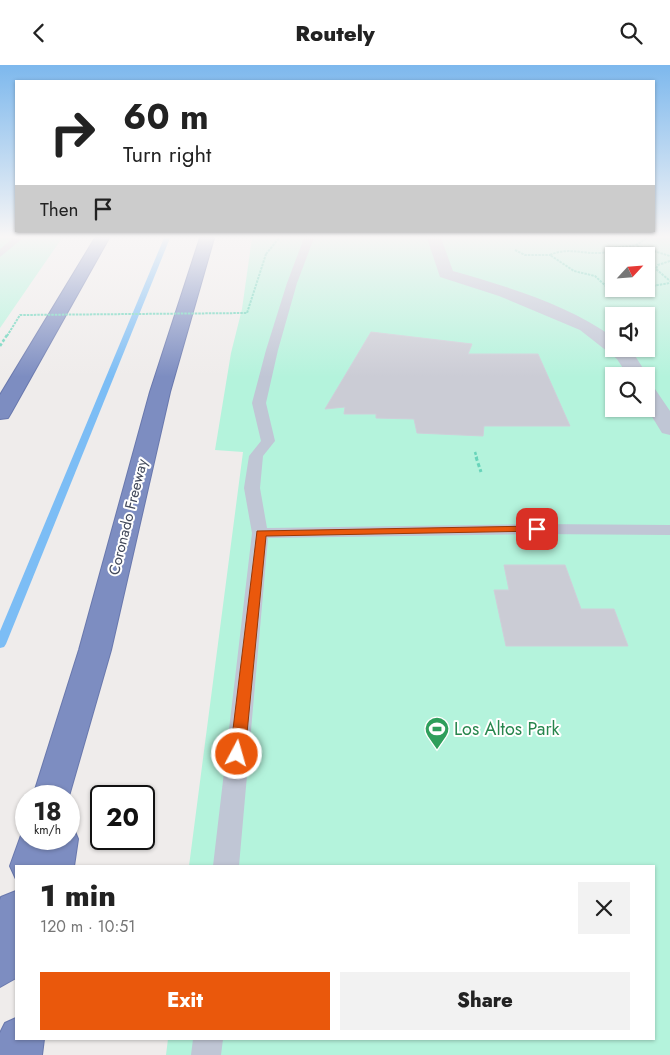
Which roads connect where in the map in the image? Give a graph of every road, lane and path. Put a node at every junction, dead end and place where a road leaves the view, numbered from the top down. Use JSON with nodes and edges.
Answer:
{"nodes":[{"id":1,"x":75,"y":284,"type":"edge"},
{"id":2,"x":193,"y":284,"type":"edge"},
{"id":3,"x":256,"y":284,"type":"edge"},
{"id":4,"x":292,"y":284,"type":"edge"},
{"id":5,"x":479,"y":284,"type":"edge"},
{"id":6,"x":605,"y":340,"type":"edge"},
{"id":7,"x":0,"y":346,"type":"edge"},
{"id":8,"x":655,"y":404,"type":"edge"},
{"id":9,"x":0,"y":413,"type":"edge"},
{"id":10,"x":670,"y":428,"type":"edge"},
{"id":11,"x":475,"y":452,"type":"dead end"},
{"id":12,"x":481,"y":472,"type":"dead end"},
{"id":13,"x":670,"y":530,"type":"edge"},
{"id":14,"x":260,"y":533,"type":"junction"},
{"id":15,"x":95,"y":650,"type":"junction"},
{"id":16,"x":54,"y":785,"type":"edge"},
{"id":17,"x":69,"y":785,"type":"edge"},
{"id":18,"x":35,"y":850,"type":"edge"},
{"id":19,"x":57,"y":850,"type":"edge"},
{"id":20,"x":30,"y":865,"type":"edge"},
{"id":21,"x":54,"y":865,"type":"edge"},
{"id":22,"x":226,"y":865,"type":"edge"},
{"id":23,"x":15,"y":914,"type":"edge"},
{"id":24,"x":0,"y":965,"type":"edge"},
{"id":25,"x":21,"y":1040,"type":"edge"},
{"id":26,"x":208,"y":1040,"type":"edge"},
{"id":27,"x":18,"y":1055,"type":"edge"},
{"id":28,"x":206,"y":1055,"type":"edge"}],
"edges":[{"from":1,"to":9,"type":"highway"},
{"from":2,"to":15,"type":"highway","name":"Coronado Freeway"},
{"from":3,"to":7,"type":"path","bridge":true},
{"from":4,"to":14,"type":"lane"},
{"from":5,"to":6,"type":"street"},
{"from":8,"to":10,"type":"street"},
{"from":11,"to":12,"type":"path"},
{"from":13,"to":14,"type":"lane"},
{"from":14,"to":22,"type":"lane"},
{"from":15,"to":16,"type":"highway","name":"Coronado Freeway"},
{"from":15,"to":17,"type":"highway"},
{"from":18,"to":20,"type":"highway"},
{"from":19,"to":21,"type":"highway"},
{"from":23,"to":24,"type":"highway"},
{"from":25,"to":27,"type":"highway"},
{"from":26,"to":28,"type":"lane"}]}
